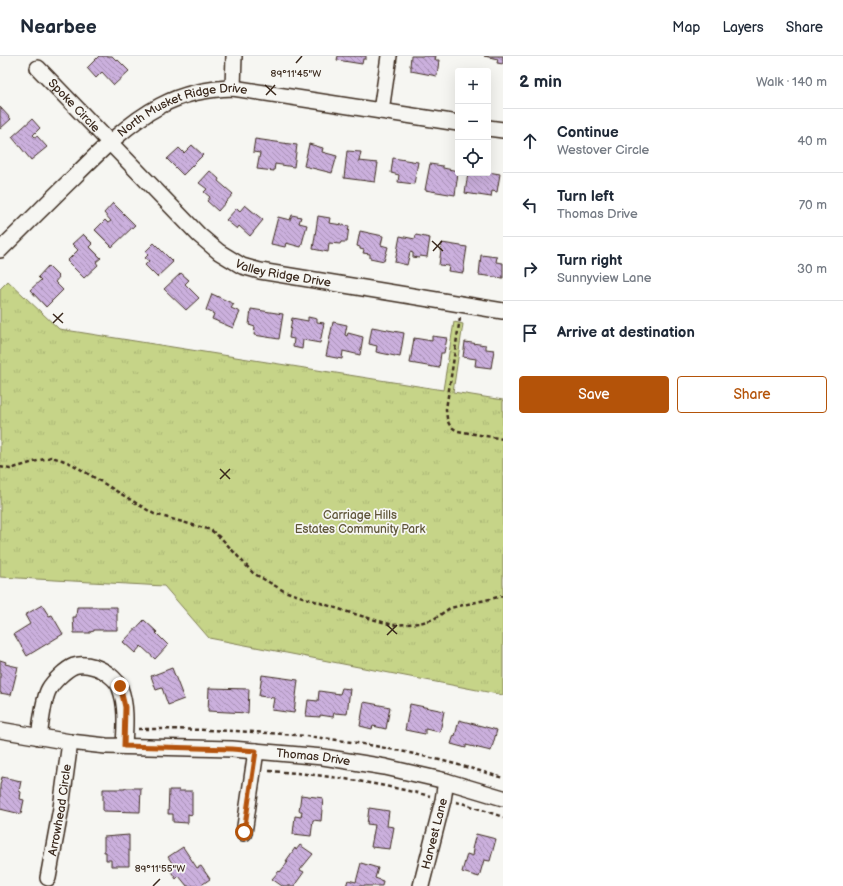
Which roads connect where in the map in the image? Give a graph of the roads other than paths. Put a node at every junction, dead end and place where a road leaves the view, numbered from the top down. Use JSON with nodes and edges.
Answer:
{"nodes":[{"id":1,"x":234,"y":56,"type":"edge"},
{"id":2,"x":389,"y":56,"type":"edge"},
{"id":3,"x":38,"y":68,"type":"dead end"},
{"id":4,"x":233,"y":88,"type":"junction"},
{"id":5,"x":381,"y":111,"type":"junction"},
{"id":6,"x":455,"y":123,"type":"edge"},
{"id":7,"x":491,"y":128,"type":"edge"},
{"id":8,"x":503,"y":130,"type":"edge"},
{"id":9,"x":110,"y":143,"type":"junction"},
{"id":10,"x":0,"y":250,"type":"edge"},
{"id":11,"x":503,"y":311,"type":"edge"},
{"id":12,"x":0,"y":730,"type":"edge"},
{"id":13,"x":39,"y":737,"type":"junction"},
{"id":14,"x":70,"y":742,"type":"junction"},
{"id":15,"x":124,"y":746,"type":"junction"},
{"id":16,"x":256,"y":751,"type":"junction"},
{"id":17,"x":446,"y":781,"type":"junction"},
{"id":18,"x":503,"y":798,"type":"edge"},
{"id":19,"x":244,"y":832,"type":"dead end"},
{"id":20,"x":48,"y":878,"type":"dead end"},
{"id":21,"x":421,"y":886,"type":"edge"}],
"edges":[{"from":1,"to":4,"type":"street"},
{"from":2,"to":5,"type":"street"},
{"from":3,"to":9,"type":"street","name":"Spoke Circle"},
{"from":4,"to":5,"type":"street","name":"North Musket Ridge Drive"},
{"from":4,"to":9,"type":"street","name":"North Musket Ridge Drive"},
{"from":5,"to":6,"type":"street","name":"North Musket Ridge Drive"},
{"from":7,"to":8,"type":"street"},
{"from":9,"to":10,"type":"street","name":"North Musket Ridge Drive"},
{"from":9,"to":11,"type":"street","name":"Valley Ridge Drive"},
{"from":12,"to":13,"type":"street","name":"Thomas Drive"},
{"from":13,"to":14,"type":"street","name":"Thomas Drive"},
{"from":13,"to":15,"type":"street"},
{"from":14,"to":15,"type":"street","name":"Thomas Drive"},
{"from":14,"to":20,"type":"street","name":"Arrowhead Circle"},
{"from":15,"to":16,"type":"street","name":"Thomas Drive"},
{"from":16,"to":17,"type":"street","name":"Thomas Drive"},
{"from":16,"to":19,"type":"street"},
{"from":17,"to":18,"type":"street","name":"Thomas Drive"},
{"from":17,"to":21,"type":"street","name":"Harvest Lane"}]}
